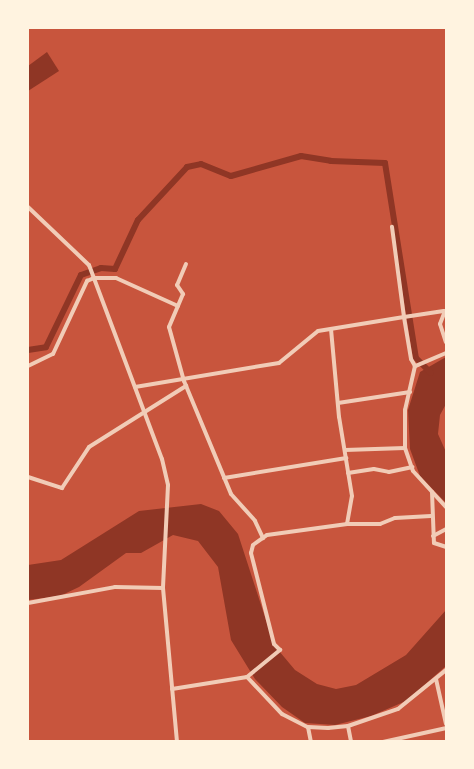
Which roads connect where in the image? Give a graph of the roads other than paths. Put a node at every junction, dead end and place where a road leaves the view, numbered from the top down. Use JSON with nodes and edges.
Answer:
{"nodes":[{"id":1,"x":28,"y":207,"type":"edge"},
{"id":2,"x":392,"y":227,"type":"dead end"},
{"id":3,"x":186,"y":264,"type":"dead end"},
{"id":4,"x":94,"y":278,"type":"junction"},
{"id":5,"x":178,"y":306,"type":"junction"},
{"id":6,"x":446,"y":311,"type":"edge"},
{"id":7,"x":404,"y":317,"type":"junction"},
{"id":8,"x":331,"y":329,"type":"junction"},
{"id":9,"x":446,"y":342,"type":"edge"},
{"id":10,"x":446,"y":353,"type":"edge"},
{"id":11,"x":28,"y":366,"type":"edge"},
{"id":12,"x":415,"y":366,"type":"junction"},
{"id":13,"x":185,"y":383,"type":"junction"},
{"id":14,"x":135,"y":387,"type":"junction"},
{"id":15,"x":410,"y":392,"type":"junction"},
{"id":16,"x":338,"y":402,"type":"junction"},
{"id":17,"x":145,"y":412,"type":"junction"},
{"id":18,"x":406,"y":448,"type":"junction"},
{"id":19,"x":345,"y":450,"type":"junction"},
{"id":20,"x":346,"y":458,"type":"junction"},
{"id":21,"x":412,"y":467,"type":"junction"},
{"id":22,"x":348,"y":473,"type":"junction"},
{"id":23,"x":28,"y":477,"type":"edge"},
{"id":24,"x":224,"y":478,"type":"junction"},
{"id":25,"x":432,"y":492,"type":"junction"},
{"id":26,"x":446,"y":507,"type":"edge"},
{"id":27,"x":431,"y":516,"type":"junction"},
{"id":28,"x":347,"y":524,"type":"junction"},
{"id":29,"x":446,"y":529,"type":"edge"},
{"id":30,"x":433,"y":536,"type":"junction"},
{"id":31,"x":263,"y":538,"type":"junction"},
{"id":32,"x":446,"y":547,"type":"edge"},
{"id":33,"x":164,"y":588,"type":"junction"},
{"id":34,"x":28,"y":603,"type":"edge"},
{"id":35,"x":446,"y":670,"type":"edge"},
{"id":36,"x":249,"y":675,"type":"junction"},
{"id":37,"x":436,"y":679,"type":"junction"},
{"id":38,"x":172,"y":689,"type":"junction"},
{"id":39,"x":446,"y":724,"type":"edge"},
{"id":40,"x":348,"y":726,"type":"junction"},
{"id":41,"x":308,"y":727,"type":"junction"},
{"id":42,"x":446,"y":728,"type":"edge"},
{"id":43,"x":177,"y":742,"type":"edge"},
{"id":44,"x":311,"y":742,"type":"edge"},
{"id":45,"x":351,"y":742,"type":"edge"},
{"id":46,"x":383,"y":742,"type":"edge"}],
"edges":[{"from":1,"to":4,"type":"street"},
{"from":2,"to":7,"type":"street"},
{"from":3,"to":5,"type":"street"},
{"from":4,"to":5,"type":"street"},
{"from":4,"to":11,"type":"street"},
{"from":4,"to":14,"type":"street"},
{"from":5,"to":13,"type":"street"},
{"from":6,"to":7,"type":"street"},
{"from":6,"to":9,"type":"street"},
{"from":7,"to":8,"type":"street"},
{"from":7,"to":12,"type":"street"},
{"from":8,"to":13,"type":"street"},
{"from":8,"to":16,"type":"street"},
{"from":10,"to":12,"type":"street"},
{"from":12,"to":15,"type":"street"},
{"from":13,"to":14,"type":"street"},
{"from":13,"to":17,"type":"street"},
{"from":13,"to":24,"type":"street"},
{"from":14,"to":17,"type":"street"},
{"from":15,"to":16,"type":"street"},
{"from":15,"to":18,"type":"street"},
{"from":16,"to":19,"type":"street"},
{"from":17,"to":23,"type":"street"},
{"from":17,"to":33,"type":"street"},
{"from":18,"to":19,"type":"street"},
{"from":18,"to":21,"type":"street"},
{"from":19,"to":20,"type":"street"},
{"from":20,"to":22,"type":"street"},
{"from":20,"to":24,"type":"street"},
{"from":21,"to":22,"type":"street"},
{"from":21,"to":25,"type":"street"},
{"from":22,"to":28,"type":"street"},
{"from":24,"to":31,"type":"street"},
{"from":25,"to":26,"type":"street"},
{"from":25,"to":27,"type":"street"},
{"from":27,"to":28,"type":"street"},
{"from":27,"to":30,"type":"street"},
{"from":28,"to":31,"type":"street"},
{"from":29,"to":30,"type":"street"},
{"from":30,"to":32,"type":"street"},
{"from":31,"to":36,"type":"street"},
{"from":33,"to":34,"type":"street"},
{"from":33,"to":38,"type":"street"},
{"from":35,"to":37,"type":"street"},
{"from":36,"to":38,"type":"street"},
{"from":36,"to":41,"type":"street"},
{"from":37,"to":39,"type":"street"},
{"from":37,"to":40,"type":"street"},
{"from":38,"to":43,"type":"street"},
{"from":40,"to":41,"type":"street"},
{"from":40,"to":45,"type":"street"},
{"from":41,"to":44,"type":"street"},
{"from":42,"to":46,"type":"street"}]}
